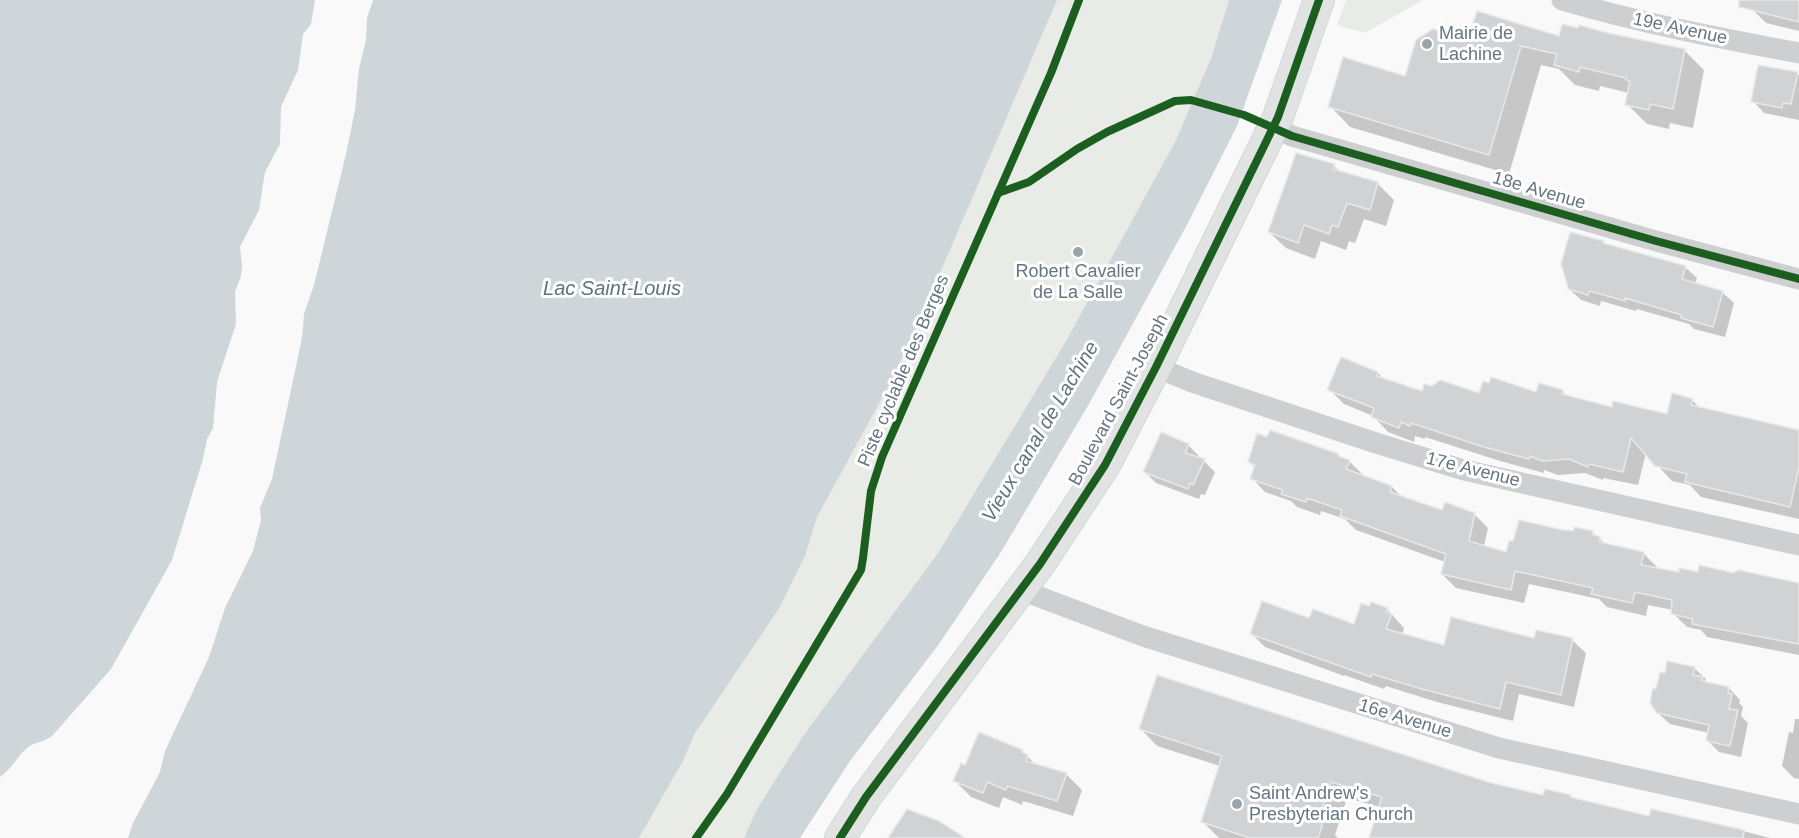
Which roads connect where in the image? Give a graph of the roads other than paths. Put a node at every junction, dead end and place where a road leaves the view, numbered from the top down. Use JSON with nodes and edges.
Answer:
{"nodes":[{"id":1,"x":1318,"y":0,"type":"edge"},
{"id":2,"x":1562,"y":0,"type":"edge"},
{"id":3,"x":1799,"y":53,"type":"edge"},
{"id":4,"x":1273,"y":127,"type":"junction"},
{"id":5,"x":1799,"y":279,"type":"edge"},
{"id":6,"x":1156,"y":366,"type":"junction"},
{"id":7,"x":1799,"y":545,"type":"edge"},
{"id":8,"x":1021,"y":590,"type":"junction"},
{"id":9,"x":1799,"y":814,"type":"edge"},
{"id":10,"x":840,"y":838,"type":"edge"}],
"edges":[{"from":1,"to":4,"type":"street","name":"Boulevard Saint-Joseph"},
{"from":2,"to":3,"type":"street","name":"19e Avenue"},
{"from":4,"to":5,"type":"street","name":"18e Avenue"},
{"from":4,"to":6,"type":"street","name":"Boulevard Saint-Joseph"},
{"from":6,"to":7,"type":"street","name":"17e Avenue"},
{"from":6,"to":8,"type":"street","name":"Boulevard Saint-Joseph"},
{"from":8,"to":9,"type":"street","name":"16e Avenue"},
{"from":8,"to":10,"type":"street","name":"Boulevard Saint-Joseph"}]}
